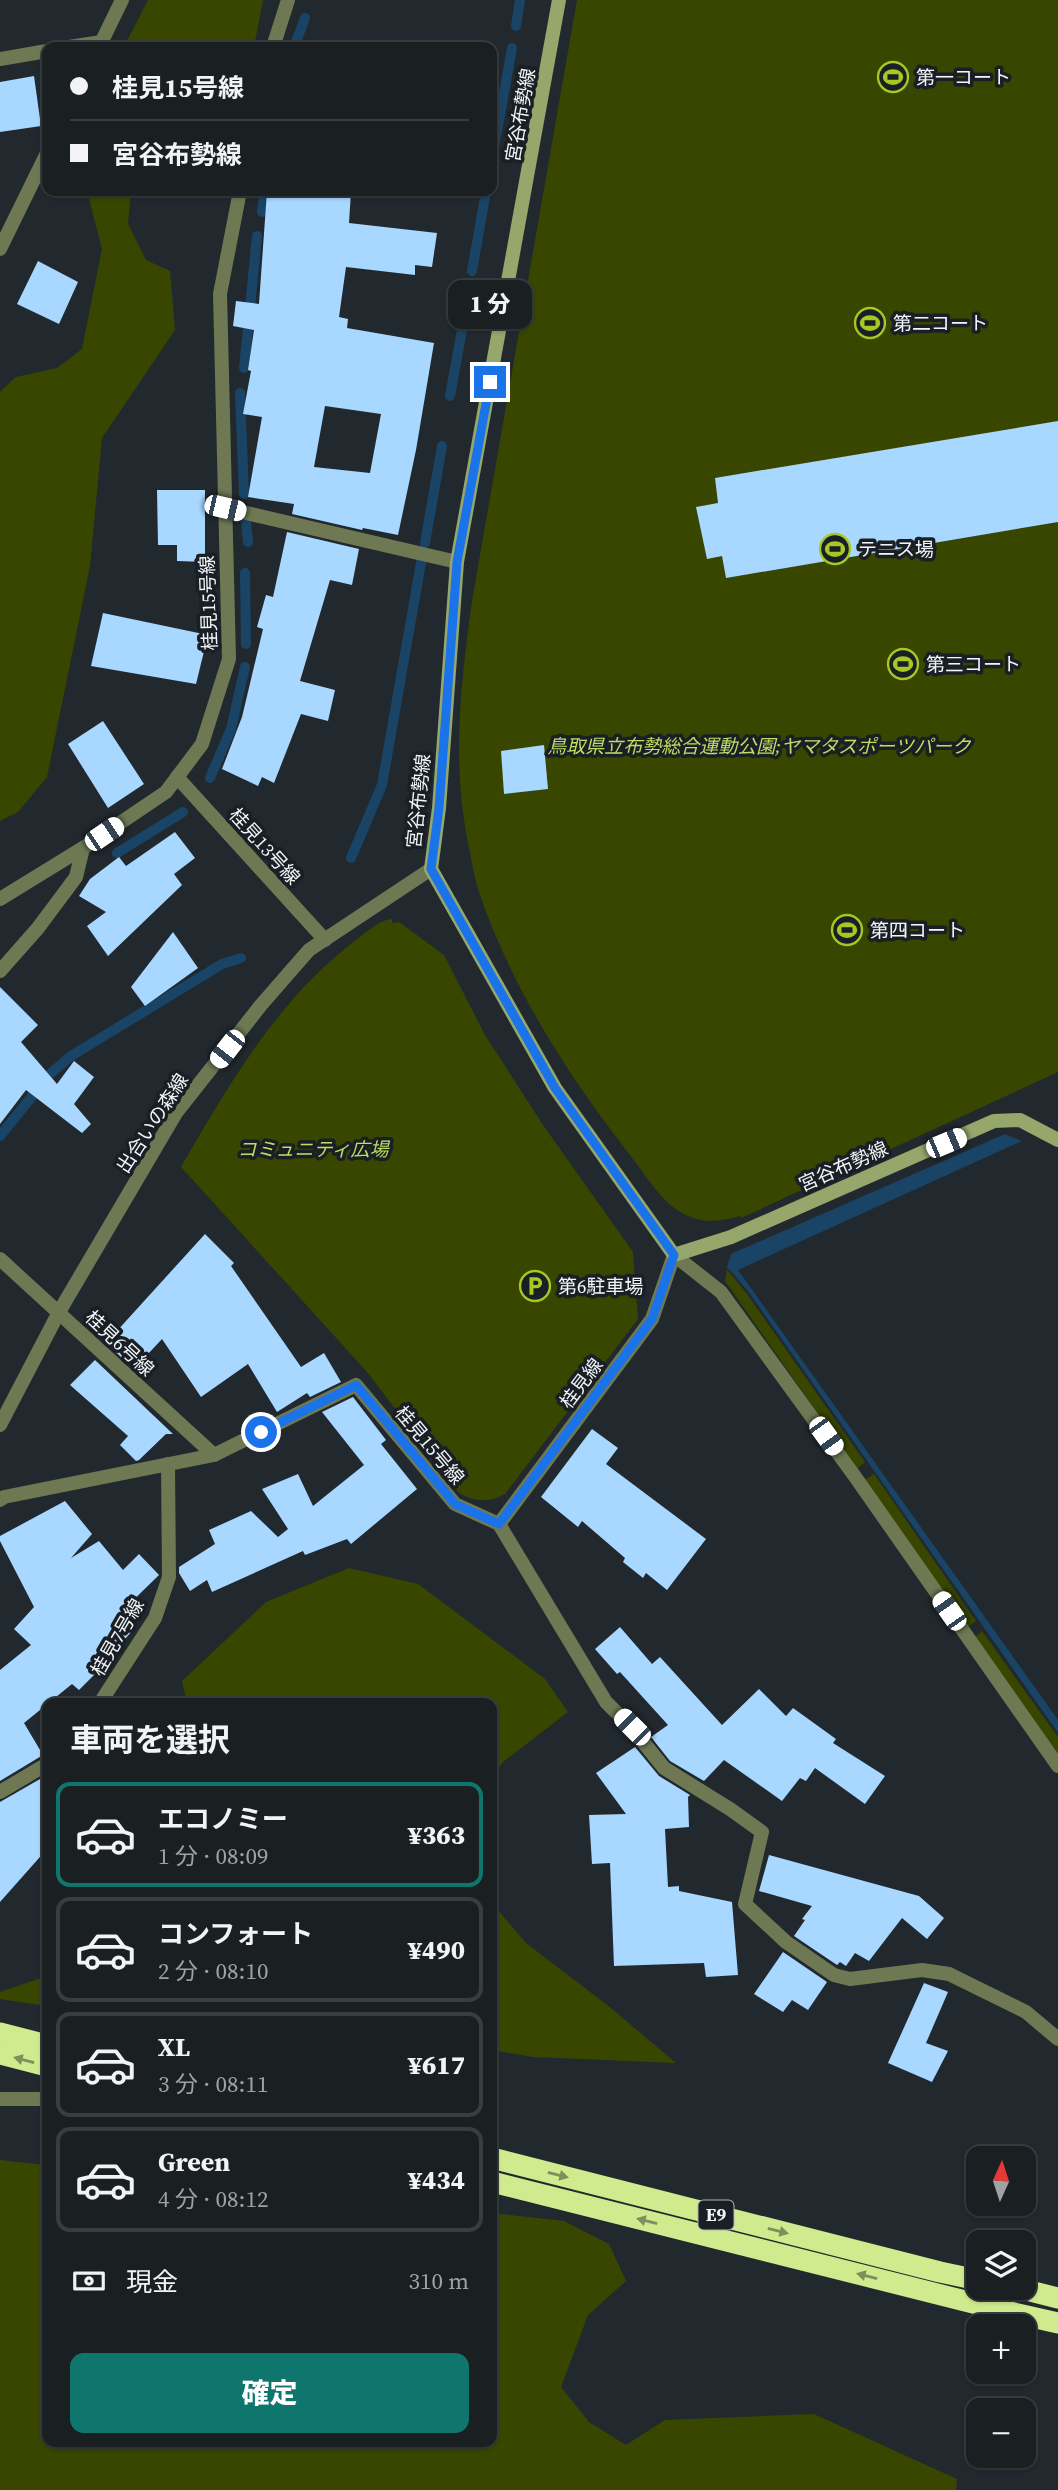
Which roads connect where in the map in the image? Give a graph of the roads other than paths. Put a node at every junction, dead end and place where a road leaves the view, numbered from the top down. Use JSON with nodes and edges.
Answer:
{"nodes":[{"id":1,"x":122,"y":0,"type":"edge"},
{"id":2,"x":288,"y":0,"type":"edge"},
{"id":3,"x":559,"y":0,"type":"edge"},
{"id":4,"x":102,"y":42,"type":"edge"},
{"id":5,"x":275,"y":42,"type":"edge"},
{"id":6,"x":42,"y":52,"type":"edge"},
{"id":7,"x":0,"y":59,"type":"edge"},
{"id":8,"x":42,"y":163,"type":"edge"},
{"id":9,"x":239,"y":196,"type":"edge"},
{"id":10,"x":1,"y":244,"type":"edge"},
{"id":11,"x":225,"y":508,"type":"junction"},
{"id":12,"x":457,"y":562,"type":"junction"},
{"id":13,"x":177,"y":777,"type":"junction"},
{"id":14,"x":83,"y":848,"type":"junction"},
{"id":15,"x":431,"y":869,"type":"junction"},
{"id":16,"x":0,"y":899,"type":"edge"},
{"id":17,"x":325,"y":940,"type":"junction"},
{"id":18,"x":0,"y":971,"type":"edge"},
{"id":19,"x":1058,"y":1140,"type":"edge"},
{"id":20,"x":674,"y":1255,"type":"junction"},
{"id":21,"x":0,"y":1259,"type":"edge"},
{"id":22,"x":59,"y":1312,"type":"junction"},
{"id":23,"x":0,"y":1425,"type":"edge"},
{"id":24,"x":214,"y":1455,"type":"junction"},
{"id":25,"x":168,"y":1464,"type":"junction"},
{"id":26,"x":0,"y":1500,"type":"edge"},
{"id":27,"x":499,"y":1524,"type":"junction"},
{"id":28,"x":103,"y":1698,"type":"edge"},
{"id":29,"x":1058,"y":1766,"type":"edge"},
{"id":30,"x":42,"y":1767,"type":"edge"},
{"id":31,"x":0,"y":1792,"type":"edge"},
{"id":32,"x":0,"y":2033,"type":"edge"},
{"id":33,"x":1058,"y":2039,"type":"edge"},
{"id":34,"x":42,"y":2044,"type":"edge"},
{"id":35,"x":0,"y":2054,"type":"edge"},
{"id":36,"x":42,"y":2065,"type":"edge"},
{"id":37,"x":0,"y":2099,"type":"edge"},
{"id":38,"x":42,"y":2099,"type":"edge"},
{"id":39,"x":497,"y":2159,"type":"edge"},
{"id":40,"x":497,"y":2183,"type":"edge"},
{"id":41,"x":966,"y":2277,"type":"edge"},
{"id":42,"x":1036,"y":2292,"type":"edge"},
{"id":43,"x":1058,"y":2298,"type":"edge"},
{"id":44,"x":1058,"y":2323,"type":"edge"}],
"edges":[{"from":1,"to":4,"type":"street"},
{"from":2,"to":5,"type":"street"},
{"from":3,"to":12,"type":"street","name":"宮谷布勢線"},
{"from":6,"to":7,"type":"street"},
{"from":8,"to":10,"type":"street"},
{"from":9,"to":11,"type":"street","name":"桂見15号線"},
{"from":11,"to":12,"type":"street"},
{"from":11,"to":13,"type":"street","name":"桂見15号線"},
{"from":12,"to":15,"type":"street","name":"宮谷布勢線"},
{"from":13,"to":14,"type":"street","name":"桂見15号線"},
{"from":13,"to":17,"type":"street","name":"桂見13号線"},
{"from":14,"to":16,"type":"street","name":"桂見15号線"},
{"from":14,"to":18,"type":"street"},
{"from":15,"to":17,"type":"street","name":"出合いの森線"},
{"from":15,"to":20,"type":"street","name":"宮谷布勢線"},
{"from":17,"to":22,"type":"street","name":"出合いの森線"},
{"from":19,"to":20,"type":"street","name":"宮谷布勢線"},
{"from":20,"to":27,"type":"street","name":"桂見線"},
{"from":20,"to":29,"type":"street"},
{"from":21,"to":22,"type":"street","name":"桂見6号線"},
{"from":22,"to":23,"type":"street","name":"出合いの森線"},
{"from":22,"to":24,"type":"street","name":"桂見6号線"},
{"from":24,"to":25,"type":"street","name":"桂見15号線"},
{"from":24,"to":27,"type":"street","name":"桂見15号線"},
{"from":25,"to":26,"type":"street","name":"桂見15号線"},
{"from":25,"to":28,"type":"street","name":"桂見7号線"},
{"from":27,"to":33,"type":"street"},
{"from":30,"to":31,"type":"street"},
{"from":32,"to":34,"type":"highway"},
{"from":36,"to":35,"type":"highway","one_way":true},
{"from":37,"to":38,"type":"street"},
{"from":39,"to":41,"type":"highway","number":"E9","one_way":true},
{"from":44,"to":40,"type":"highway","number":"E9","one_way":true},
{"from":42,"to":43,"type":"highway"}]}
